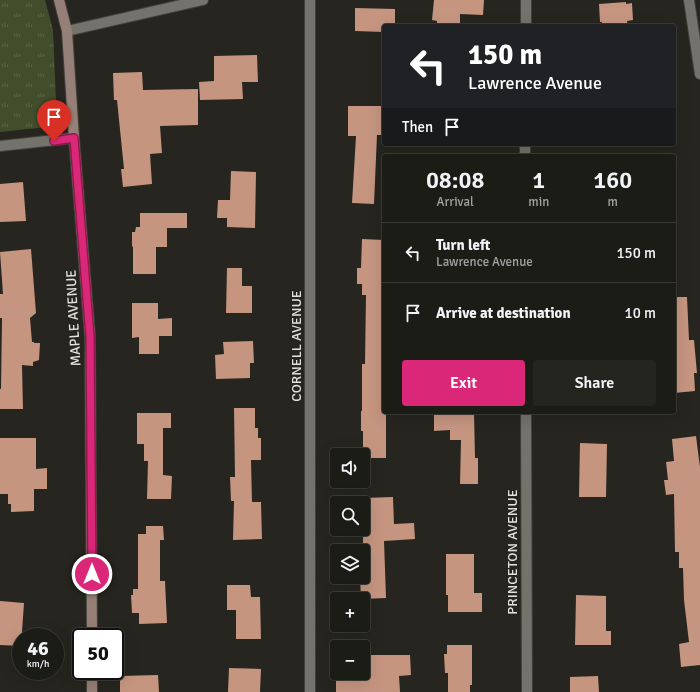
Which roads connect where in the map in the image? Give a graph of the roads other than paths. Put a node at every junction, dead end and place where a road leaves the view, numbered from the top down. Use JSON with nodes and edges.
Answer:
{"nodes":[{"id":1,"x":59,"y":0,"type":"edge"},
{"id":2,"x":203,"y":0,"type":"edge"},
{"id":3,"x":310,"y":0,"type":"edge"},
{"id":4,"x":526,"y":0,"type":"edge"},
{"id":5,"x":689,"y":0,"type":"edge"},
{"id":6,"x":526,"y":24,"type":"edge"},
{"id":7,"x":67,"y":31,"type":"junction"},
{"id":8,"x":700,"y":74,"type":"edge"},
{"id":9,"x":74,"y":138,"type":"junction"},
{"id":10,"x":0,"y":146,"type":"edge"},
{"id":11,"x":526,"y":414,"type":"edge"},
{"id":12,"x":92,"y":628,"type":"edge"},
{"id":13,"x":92,"y":680,"type":"edge"},
{"id":14,"x":92,"y":692,"type":"edge"},
{"id":15,"x":310,"y":692,"type":"edge"},
{"id":16,"x":526,"y":692,"type":"edge"}],
"edges":[{"from":1,"to":7,"type":"main road","name":"MAPLE AVENUE"},
{"from":2,"to":7,"type":"street"},
{"from":3,"to":15,"type":"street","name":"CORNELL AVENUE"},
{"from":4,"to":6,"type":"street"},
{"from":5,"to":8,"type":"street"},
{"from":7,"to":9,"type":"main road","name":"MAPLE AVENUE"},
{"from":9,"to":10,"type":"street"},
{"from":9,"to":12,"type":"main road","name":"MAPLE AVENUE"},
{"from":11,"to":16,"type":"street","name":"PRINCETON AVENUE"},
{"from":13,"to":14,"type":"main road"}]}
